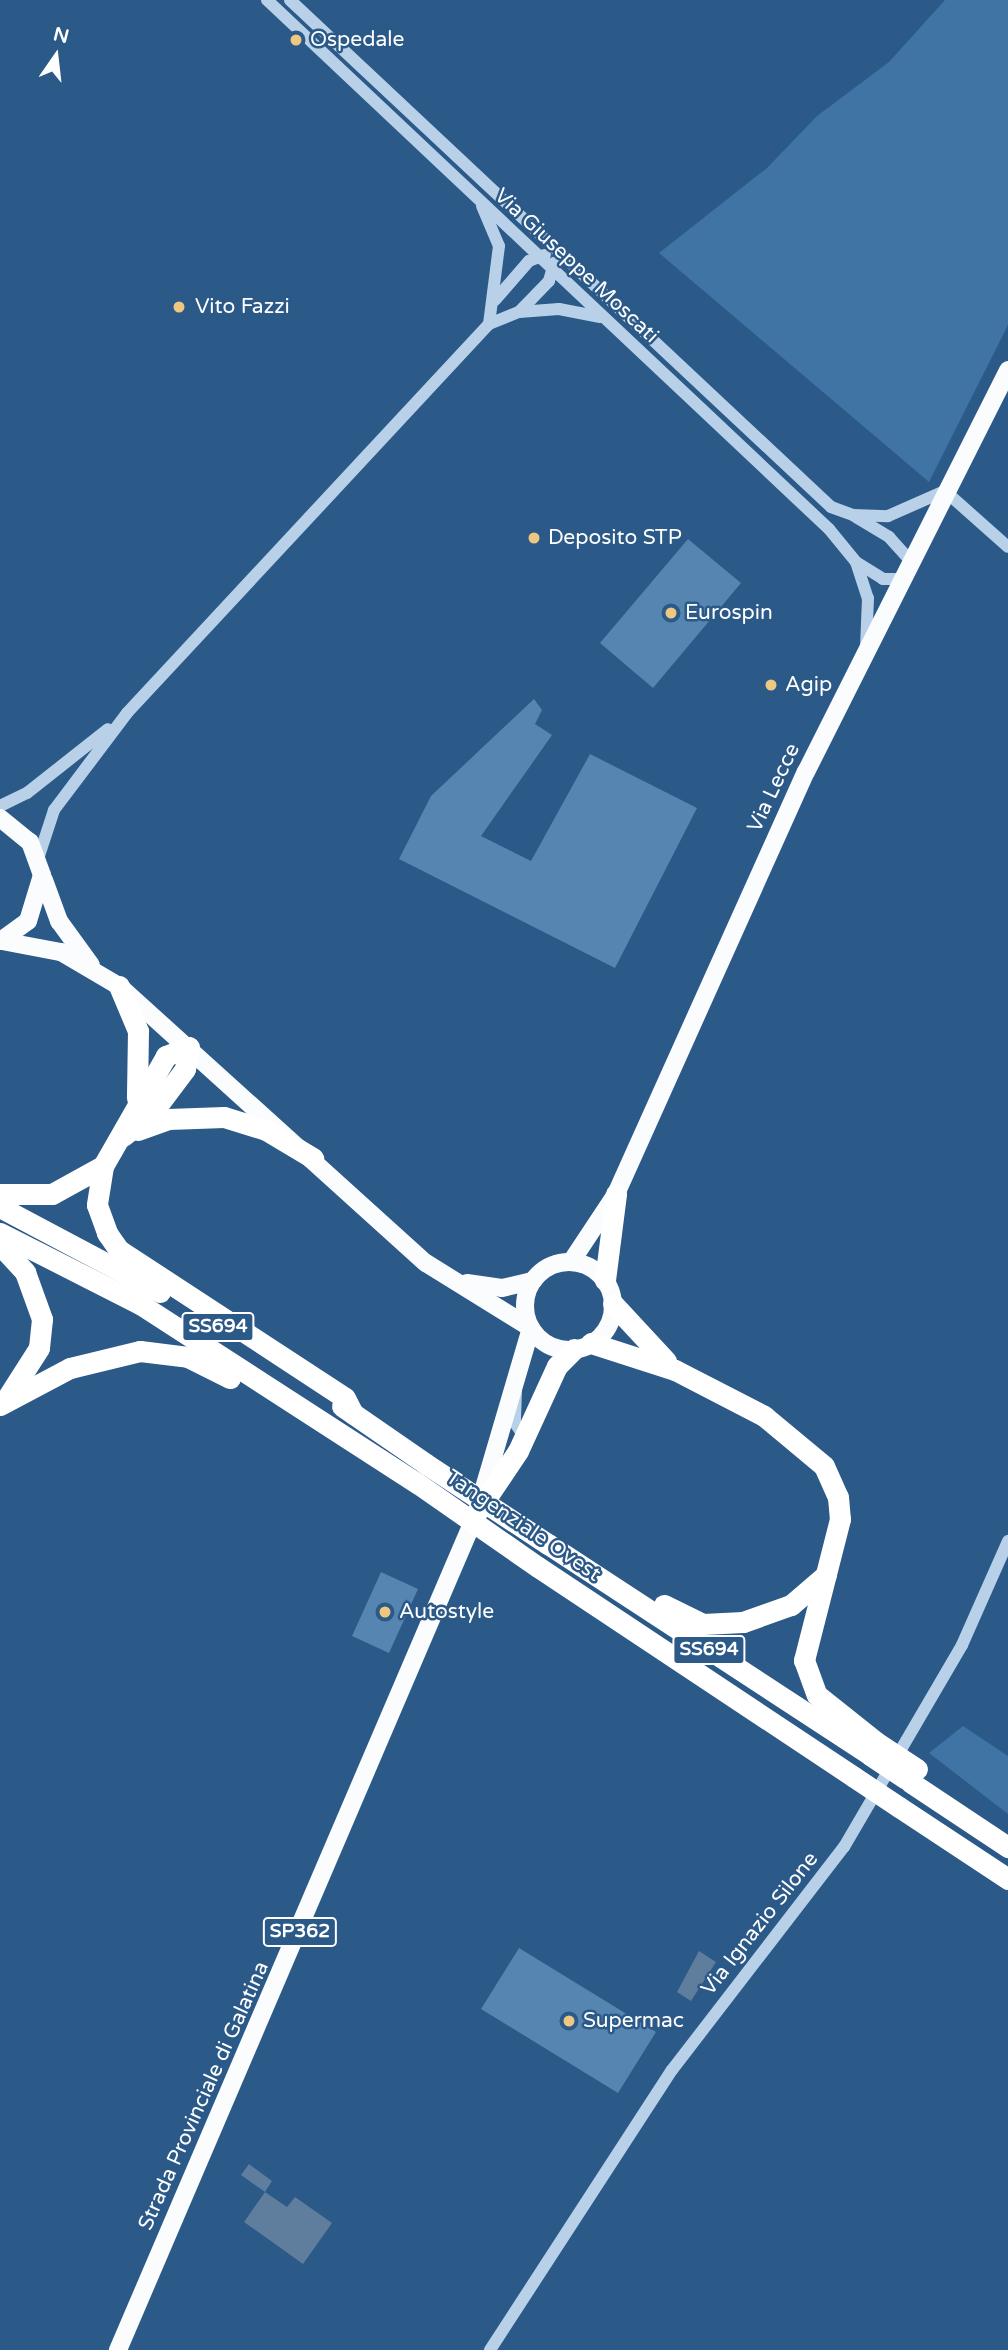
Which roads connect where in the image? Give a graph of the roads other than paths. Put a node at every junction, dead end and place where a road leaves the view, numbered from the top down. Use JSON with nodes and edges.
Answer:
{"nodes":[{"id":1,"x":267,"y":0,"type":"edge"},
{"id":2,"x":290,"y":0,"type":"edge"},
{"id":3,"x":481,"y":202,"type":"junction"},
{"id":4,"x":555,"y":252,"type":"junction"},
{"id":5,"x":538,"y":257,"type":"junction"},
{"id":6,"x":552,"y":270,"type":"junction"},
{"id":7,"x":495,"y":300,"type":"junction"},
{"id":8,"x":519,"y":312,"type":"junction"},
{"id":9,"x":605,"y":318,"type":"junction"},
{"id":10,"x":489,"y":324,"type":"junction"},
{"id":11,"x":1008,"y":370,"type":"edge"},
{"id":12,"x":945,"y":491,"type":"junction"},
{"id":13,"x":853,"y":515,"type":"junction"},
{"id":14,"x":1008,"y":547,"type":"edge"},
{"id":15,"x":909,"y":560,"type":"junction"},
{"id":16,"x":856,"y":562,"type":"junction"},
{"id":17,"x":900,"y":579,"type":"junction"},
{"id":18,"x":865,"y":651,"type":"junction"},
{"id":19,"x":127,"y":713,"type":"junction"},
{"id":20,"x":0,"y":806,"type":"edge"},
{"id":21,"x":0,"y":818,"type":"edge"},
{"id":22,"x":40,"y":867,"type":"junction"},
{"id":23,"x":1,"y":941,"type":"edge"},
{"id":24,"x":93,"y":968,"type":"junction"},
{"id":25,"x":119,"y":986,"type":"junction"},
{"id":26,"x":188,"y":1047,"type":"junction"},
{"id":27,"x":136,"y":1106,"type":"junction"},
{"id":28,"x":123,"y":1136,"type":"junction"},
{"id":29,"x":313,"y":1158,"type":"junction"},
{"id":30,"x":103,"y":1166,"type":"junction"},
{"id":31,"x":0,"y":1194,"type":"edge"},
{"id":32,"x":616,"y":1194,"type":"junction"},
{"id":33,"x":0,"y":1207,"type":"edge"},
{"id":34,"x":0,"y":1233,"type":"edge"},
{"id":35,"x":0,"y":1245,"type":"edge"},
{"id":36,"x":570,"y":1262,"type":"junction"},
{"id":37,"x":426,"y":1263,"type":"junction"},
{"id":38,"x":605,"y":1280,"type":"junction"},
{"id":39,"x":533,"y":1281,"type":"junction"},
{"id":40,"x":613,"y":1304,"type":"junction"},
{"id":41,"x":531,"y":1328,"type":"junction"},
{"id":42,"x":583,"y":1346,"type":"junction"},
{"id":43,"x":675,"y":1370,"type":"junction"},
{"id":44,"x":515,"y":1382,"type":"junction"},
{"id":45,"x":1,"y":1405,"type":"edge"},
{"id":46,"x":353,"y":1414,"type":"junction"},
{"id":47,"x":527,"y":1430,"type":"junction"},
{"id":48,"x":376,"y":1455,"type":"junction"},
{"id":49,"x":422,"y":1474,"type":"junction"},
{"id":50,"x":477,"y":1512,"type":"junction"},
{"id":51,"x":1008,"y":1541,"type":"edge"},
{"id":52,"x":554,"y":1548,"type":"junction"},
{"id":53,"x":828,"y":1573,"type":"junction"},
{"id":54,"x":873,"y":1749,"type":"junction"},
{"id":55,"x":1008,"y":1847,"type":"edge"},
{"id":56,"x":1008,"y":1879,"type":"edge"},
{"id":57,"x":118,"y":2350,"type":"edge"},
{"id":58,"x":490,"y":2350,"type":"edge"}],
"edges":[{"from":1,"to":3,"type":"street","name":"Via Giuseppe Moscati"},
{"from":2,"to":4,"type":"street","name":"Via Giuseppe Moscati"},
{"from":3,"to":5,"type":"street","name":"Via Giuseppe Moscati"},
{"from":3,"to":7,"type":"street"},
{"from":4,"to":5,"type":"street"},
{"from":4,"to":6,"type":"street"},
{"from":4,"to":13,"type":"street","name":"Via Giuseppe Moscati"},
{"from":5,"to":6,"type":"street","name":"Via Giuseppe Moscati"},
{"from":5,"to":7,"type":"street"},
{"from":6,"to":8,"type":"street"},
{"from":6,"to":9,"type":"street","name":"Via Giuseppe Moscati"},
{"from":7,"to":10,"type":"street"},
{"from":8,"to":9,"type":"street"},
{"from":8,"to":10,"type":"street"},
{"from":9,"to":16,"type":"street","name":"Via Giuseppe Moscati"},
{"from":10,"to":19,"type":"street"},
{"from":11,"to":12,"type":"main road","name":"Via Lecce"},
{"from":12,"to":13,"type":"street","name":"Via Giuseppe Moscati"},
{"from":12,"to":14,"type":"street"},
{"from":12,"to":15,"type":"main road","name":"Via Lecce"},
{"from":13,"to":15,"type":"street","name":"Via Giuseppe Moscati"},
{"from":15,"to":17,"type":"main road","name":"Via Lecce"},
{"from":16,"to":17,"type":"street","name":"Via Giuseppe Moscati"},
{"from":16,"to":18,"type":"street","name":"Via Giuseppe Moscati"},
{"from":17,"to":18,"type":"main road","name":"Via Lecce"},
{"from":18,"to":32,"type":"main road","name":"Via Lecce"},
{"from":19,"to":20,"type":"street"},
{"from":19,"to":22,"type":"street"},
{"from":21,"to":22,"type":"main road"},
{"from":22,"to":23,"type":"main road"},
{"from":22,"to":24,"type":"main road"},
{"from":23,"to":24,"type":"main road"},
{"from":24,"to":25,"type":"main road"},
{"from":25,"to":26,"type":"main road"},
{"from":25,"to":27,"type":"highway"},
{"from":26,"to":27,"type":"highway"},
{"from":26,"to":28,"type":"highway"},
{"from":26,"to":29,"type":"main road"},
{"from":27,"to":28,"type":"highway"},
{"from":28,"to":29,"type":"highway"},
{"from":28,"to":30,"type":"highway"},
{"from":29,"to":37,"type":"main road"},
{"from":30,"to":31,"type":"highway"},
{"from":30,"to":46,"type":"highway"},
{"from":32,"to":36,"type":"main road","name":"Via Lecce"},
{"from":32,"to":38,"type":"highway"},
{"from":33,"to":46,"type":"highway","name":"Tangenziale Ovest","number":"SS694"},
{"from":34,"to":48,"type":"highway","name":"Tangenziale Ovest","number":"SS694"},
{"from":35,"to":45,"type":"highway"},
{"from":36,"to":38,"type":"main road"},
{"from":36,"to":39,"type":"main road"},
{"from":37,"to":39,"type":"main road"},
{"from":37,"to":41,"type":"main road"},
{"from":38,"to":40,"type":"main road"},
{"from":39,"to":41,"type":"main road"},
{"from":40,"to":42,"type":"main road"},
{"from":40,"to":43,"type":"highway"},
{"from":41,"to":42,"type":"main road"},
{"from":41,"to":44,"type":"main road","name":"Strada Provinciale di Galatina"},
{"from":42,"to":43,"type":"highway"},
{"from":42,"to":47,"type":"highway"},
{"from":43,"to":53,"type":"highway"},
{"from":44,"to":47,"type":"street"},
{"from":44,"to":50,"type":"main road","name":"Strada Provinciale di Galatina"},
{"from":45,"to":48,"type":"highway"},
{"from":46,"to":49,"type":"highway","name":"Tangenziale Ovest","number":"SS694"},
{"from":47,"to":50,"type":"highway"},
{"from":48,"to":49,"type":"highway","name":"Tangenziale Ovest","number":"SS694"},
{"from":49,"to":52,"type":"highway","name":"Tangenziale Ovest","number":"SS694","bridge":true},
{"from":49,"to":56,"type":"highway","name":"Tangenziale Ovest","number":"SS694","bridge":true},
{"from":50,"to":57,"type":"main road","name":"Strada Provinciale di Galatina","number":"SP362"},
{"from":51,"to":58,"type":"street","name":"Via Ignazio Silone"},
{"from":52,"to":53,"type":"highway"},
{"from":52,"to":54,"type":"highway","name":"Tangenziale Ovest","number":"SS694"},
{"from":53,"to":54,"type":"highway"},
{"from":54,"to":55,"type":"highway","bridge":true}]}
